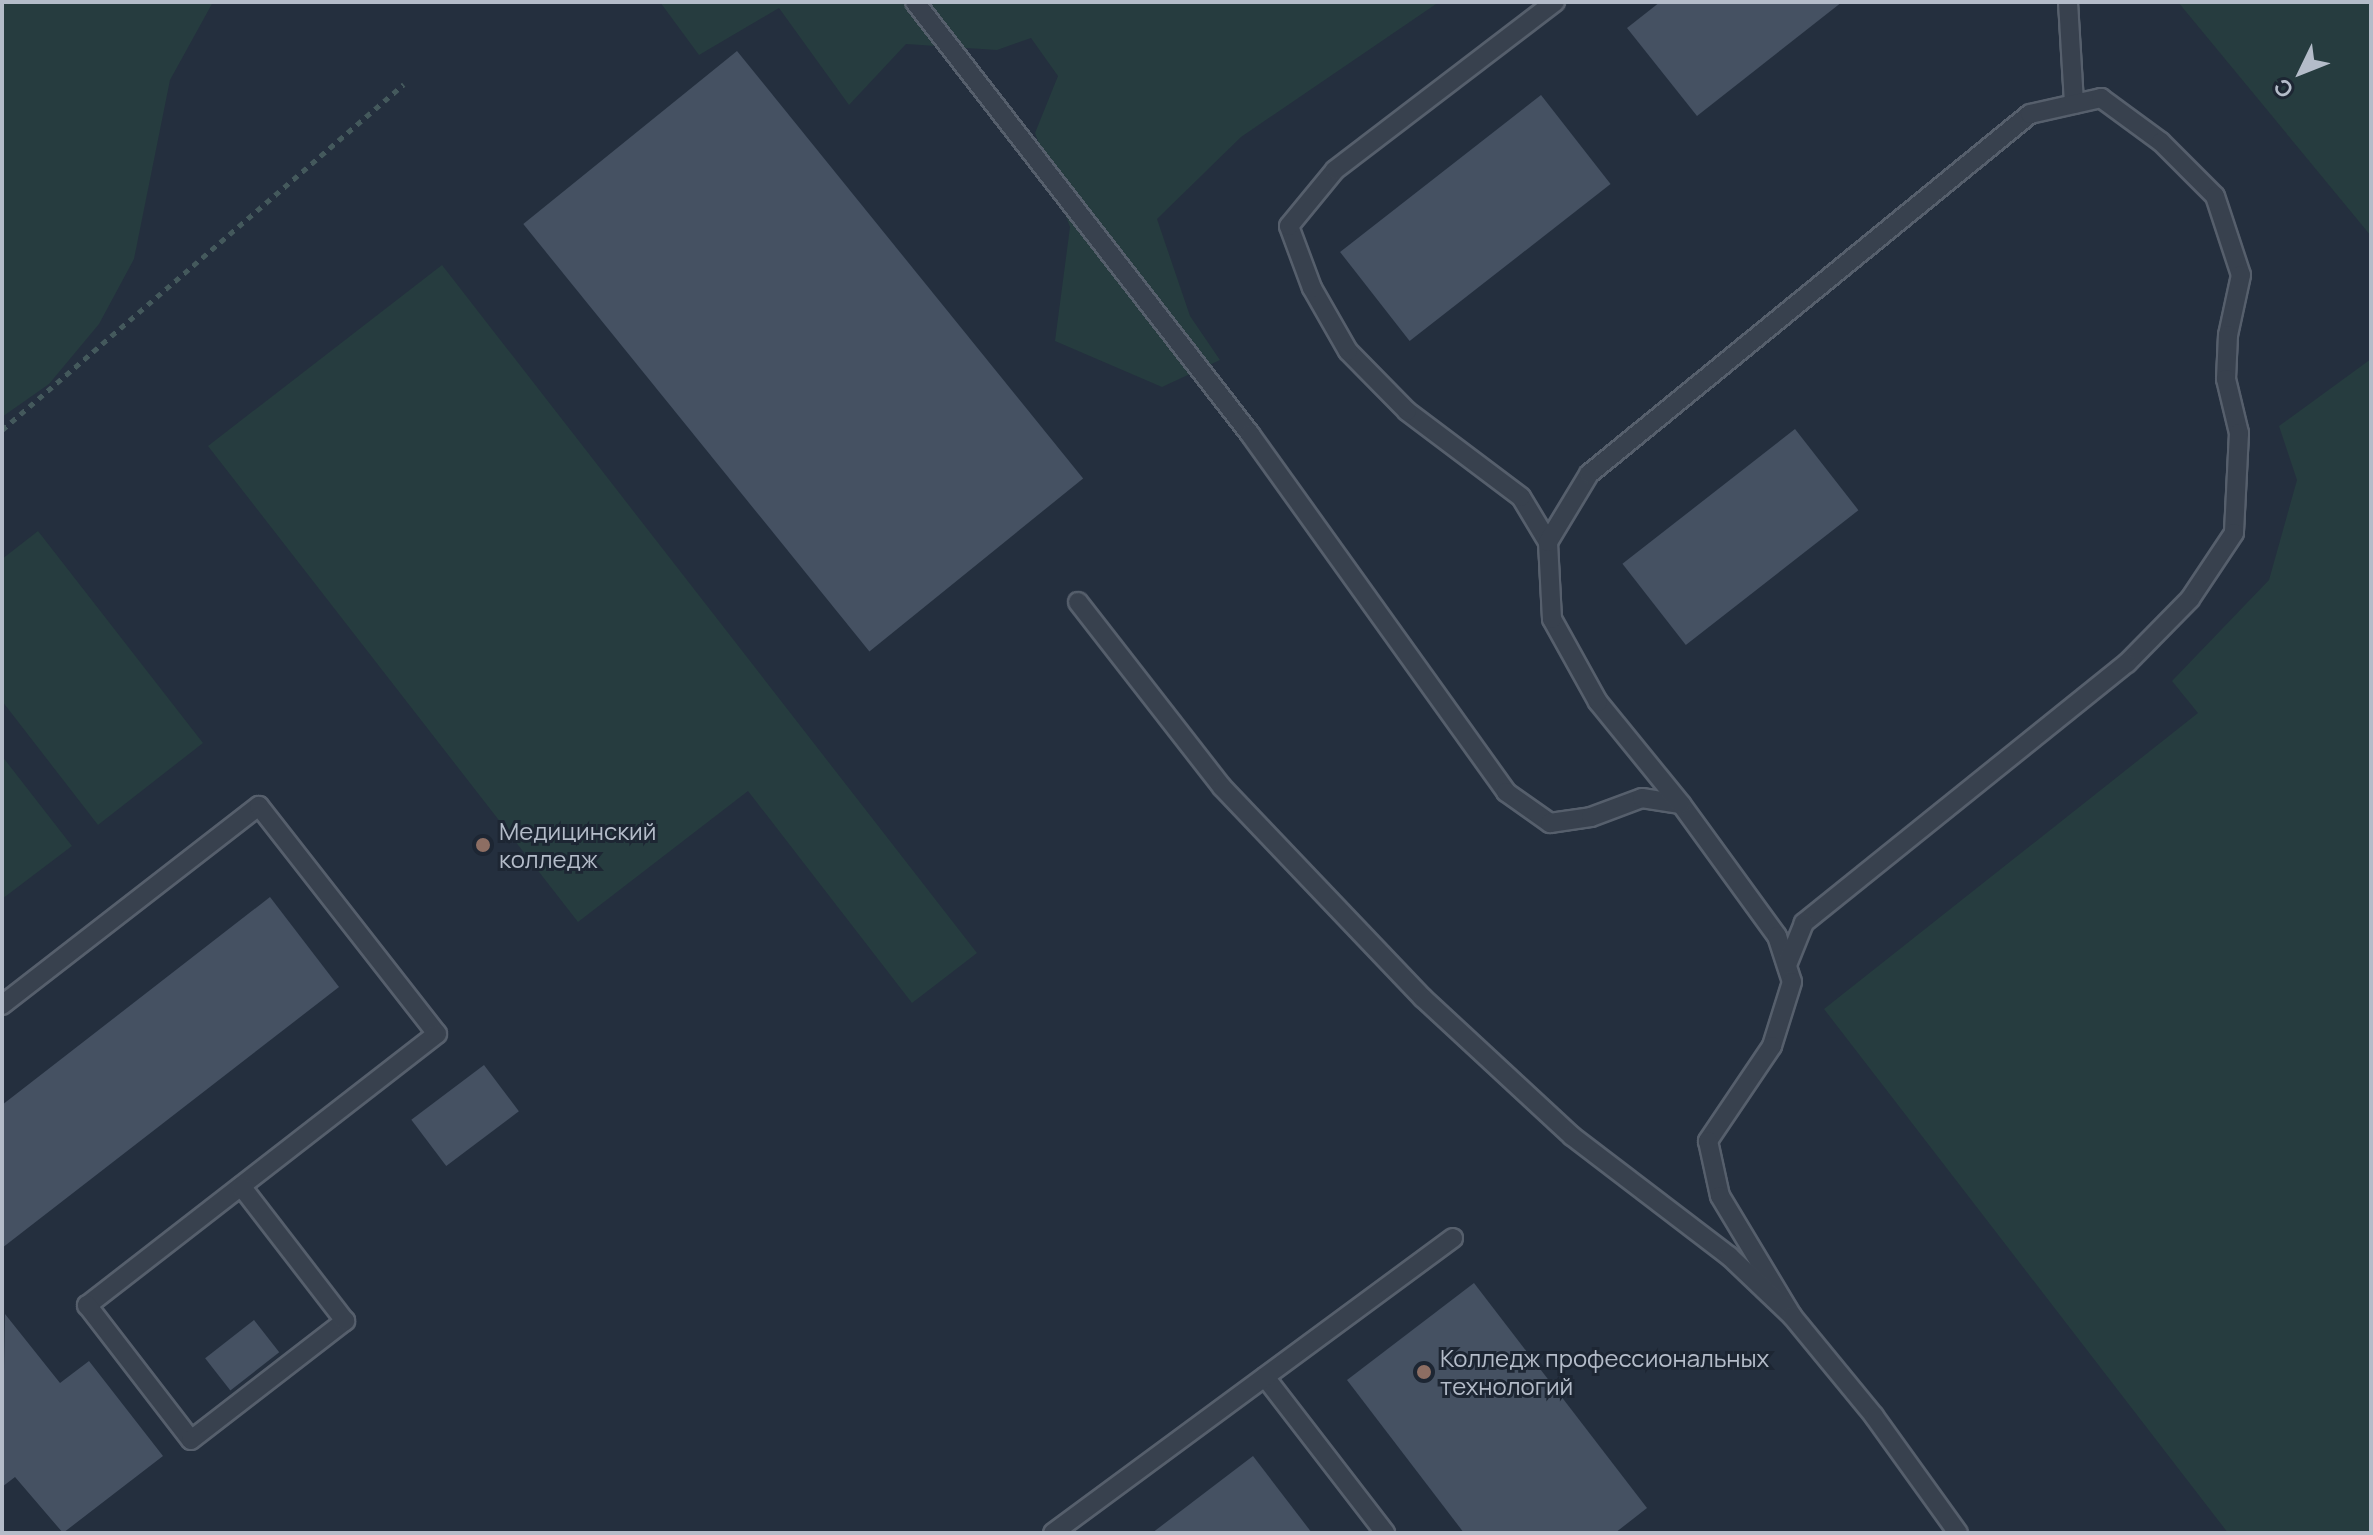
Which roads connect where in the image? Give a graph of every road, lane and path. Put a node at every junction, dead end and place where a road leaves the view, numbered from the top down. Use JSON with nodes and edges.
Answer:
{"nodes":[{"id":1,"x":915,"y":2,"type":"edge"},
{"id":2,"x":1555,"y":2,"type":"edge"},
{"id":3,"x":2068,"y":2,"type":"edge"},
{"id":4,"x":404,"y":84,"type":"dead end"},
{"id":5,"x":2074,"y":104,"type":"junction"},
{"id":6,"x":2,"y":430,"type":"edge"},
{"id":7,"x":1548,"y":542,"type":"junction"},
{"id":8,"x":1078,"y":602,"type":"dead end"},
{"id":9,"x":1681,"y":804,"type":"junction"},
{"id":10,"x":1787,"y":965,"type":"junction"},
{"id":11,"x":2,"y":1005,"type":"edge"},
{"id":12,"x":241,"y":1186,"type":"junction"},
{"id":13,"x":1453,"y":1238,"type":"dead end"},
{"id":14,"x":1792,"y":1316,"type":"junction"},
{"id":15,"x":1265,"y":1377,"type":"junction"},
{"id":16,"x":1053,"y":1533,"type":"edge"},
{"id":17,"x":1385,"y":1533,"type":"edge"},
{"id":18,"x":1958,"y":1533,"type":"edge"}],
"edges":[{"from":1,"to":9,"type":"lane"},
{"from":2,"to":7,"type":"lane"},
{"from":3,"to":5,"type":"lane"},
{"from":4,"to":6,"type":"path"},
{"from":5,"to":7,"type":"lane"},
{"from":5,"to":10,"type":"lane"},
{"from":7,"to":9,"type":"lane"},
{"from":8,"to":14,"type":"lane"},
{"from":9,"to":10,"type":"lane"},
{"from":10,"to":14,"type":"lane"},
{"from":11,"to":12,"type":"lane"},
{"from":12,"to":12,"type":"lane"},
{"from":13,"to":15,"type":"lane"},
{"from":14,"to":18,"type":"lane"},
{"from":15,"to":16,"type":"lane"},
{"from":15,"to":17,"type":"lane"}]}
